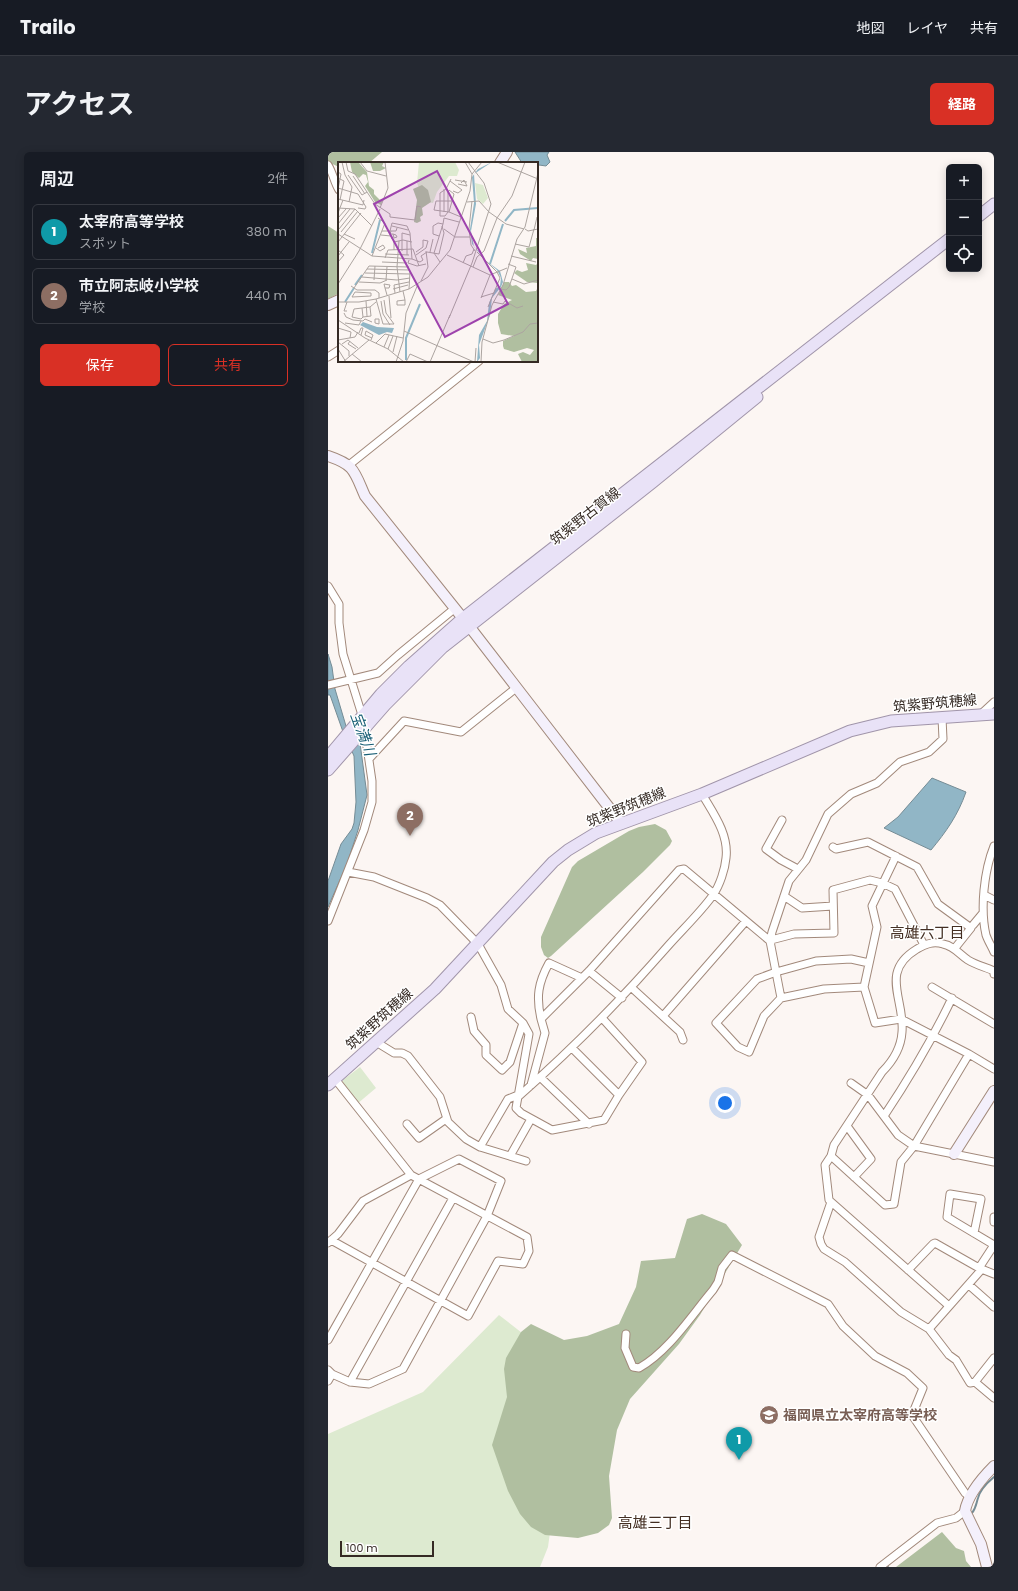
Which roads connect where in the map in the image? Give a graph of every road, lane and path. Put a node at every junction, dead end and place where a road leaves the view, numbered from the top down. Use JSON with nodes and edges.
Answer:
{"nodes":[{"id":1,"x":507,"y":152,"type":"edge"},
{"id":2,"x":501,"y":162,"type":"edge"},
{"id":3,"x":328,"y":165,"type":"edge"},
{"id":4,"x":338,"y":188,"type":"edge"},
{"id":5,"x":994,"y":204,"type":"edge"},
{"id":6,"x":982,"y":214,"type":"edge"},
{"id":7,"x":946,"y":241,"type":"edge"},
{"id":8,"x":338,"y":300,"type":"edge"},
{"id":9,"x":328,"y":305,"type":"edge"},
{"id":10,"x":338,"y":351,"type":"edge"},
{"id":11,"x":328,"y":357,"type":"edge"},
{"id":12,"x":478,"y":362,"type":"edge"},
{"id":13,"x":328,"y":456,"type":"edge"},
{"id":14,"x":349,"y":465,"type":"junction"},
{"id":15,"x":328,"y":586,"type":"edge"},
{"id":16,"x":454,"y":609,"type":"junction"},
{"id":17,"x":465,"y":622,"type":"junction"},
{"id":18,"x":349,"y":680,"type":"junction"},
{"id":19,"x":328,"y":685,"type":"edge"},
{"id":20,"x":516,"y":688,"type":"junction"},
{"id":21,"x":994,"y":702,"type":"edge"},
{"id":22,"x":981,"y":714,"type":"junction"},
{"id":23,"x":994,"y":714,"type":"edge"},
{"id":24,"x":362,"y":715,"type":"junction"},
{"id":25,"x":942,"y":718,"type":"junction"},
{"id":26,"x":358,"y":730,"type":"junction"},
{"id":27,"x":328,"y":757,"type":"edge"},
{"id":28,"x":369,"y":759,"type":"junction"},
{"id":29,"x":329,"y":769,"type":"edge"},
{"id":30,"x":702,"y":794,"type":"junction"},
{"id":31,"x":782,"y":820,"type":"dead end"},
{"id":32,"x":621,"y":823,"type":"junction"},
{"id":33,"x":994,"y":846,"type":"edge"},
{"id":34,"x":832,"y":848,"type":"dead end"},
{"id":35,"x":896,"y":856,"type":"junction"},
{"id":36,"x":992,"y":861,"type":"edge"},
{"id":37,"x":798,"y":869,"type":"junction"},
{"id":38,"x":348,"y":872,"type":"junction"},
{"id":39,"x":882,"y":883,"type":"junction"},
{"id":40,"x":714,"y":894,"type":"junction"},
{"id":41,"x":984,"y":895,"type":"junction"},
{"id":42,"x":784,"y":896,"type":"junction"},
{"id":43,"x":994,"y":900,"type":"edge"},
{"id":44,"x":834,"y":906,"type":"junction"},
{"id":45,"x":983,"y":913,"type":"junction"},
{"id":46,"x":328,"y":921,"type":"edge"},
{"id":47,"x":746,"y":921,"type":"junction"},
{"id":48,"x":973,"y":925,"type":"dead end"},
{"id":49,"x":986,"y":936,"type":"junction"},
{"id":50,"x":770,"y":940,"type":"junction"},
{"id":51,"x":994,"y":940,"type":"edge"},
{"id":52,"x":478,"y":944,"type":"junction"},
{"id":53,"x":924,"y":945,"type":"junction"},
{"id":54,"x":955,"y":948,"type":"junction"},
{"id":55,"x":994,"y":952,"type":"edge"},
{"id":56,"x":869,"y":964,"type":"junction"},
{"id":57,"x":589,"y":971,"type":"junction"},
{"id":58,"x":776,"y":972,"type":"junction"},
{"id":59,"x":994,"y":972,"type":"edge"},
{"id":60,"x":582,"y":978,"type":"junction"},
{"id":61,"x":864,"y":987,"type":"junction"},
{"id":62,"x":932,"y":987,"type":"dead end"},
{"id":63,"x":632,"y":988,"type":"junction"},
{"id":64,"x":622,"y":998,"type":"junction"},
{"id":65,"x":781,"y":998,"type":"junction"},
{"id":66,"x":952,"y":998,"type":"junction"},
{"id":67,"x":663,"y":1016,"type":"junction"},
{"id":68,"x":471,"y":1017,"type":"dead end"},
{"id":69,"x":602,"y":1018,"type":"junction"},
{"id":70,"x":541,"y":1019,"type":"junction"},
{"id":71,"x":901,"y":1019,"type":"junction"},
{"id":72,"x":523,"y":1023,"type":"junction"},
{"id":73,"x":994,"y":1024,"type":"edge"},
{"id":74,"x":934,"y":1035,"type":"junction"},
{"id":75,"x":683,"y":1040,"type":"dead end"},
{"id":76,"x":376,"y":1042,"type":"junction"},
{"id":77,"x":572,"y":1048,"type":"junction"},
{"id":78,"x":969,"y":1054,"type":"junction"},
{"id":79,"x":994,"y":1069,"type":"edge"},
{"id":80,"x":540,"y":1077,"type":"junction"},
{"id":81,"x":331,"y":1082,"type":"edge"},
{"id":82,"x":851,"y":1083,"type":"dead end"},
{"id":83,"x":531,"y":1085,"type":"junction"},
{"id":84,"x":994,"y":1091,"type":"edge"},
{"id":85,"x":619,"y":1095,"type":"junction"},
{"id":86,"x":868,"y":1095,"type":"junction"},
{"id":87,"x":518,"y":1096,"type":"junction"},
{"id":88,"x":884,"y":1116,"type":"junction"},
{"id":89,"x":446,"y":1119,"type":"junction"},
{"id":90,"x":531,"y":1119,"type":"junction"},
{"id":91,"x":407,"y":1124,"type":"dead end"},
{"id":92,"x":589,"y":1124,"type":"junction"},
{"id":93,"x":847,"y":1126,"type":"junction"},
{"id":94,"x":914,"y":1146,"type":"junction"},
{"id":95,"x":480,"y":1147,"type":"junction"},
{"id":96,"x":954,"y":1154,"type":"junction"},
{"id":97,"x":510,"y":1156,"type":"junction"},
{"id":98,"x":831,"y":1156,"type":"junction"},
{"id":99,"x":526,"y":1161,"type":"dead end"},
{"id":100,"x":994,"y":1162,"type":"edge"},
{"id":101,"x":410,"y":1175,"type":"junction"},
{"id":102,"x":854,"y":1177,"type":"junction"},
{"id":103,"x":419,"y":1179,"type":"junction"},
{"id":104,"x":453,"y":1198,"type":"junction"},
{"id":105,"x":830,"y":1202,"type":"junction"},
{"id":106,"x":487,"y":1216,"type":"junction"},
{"id":107,"x":994,"y":1216,"type":"edge"},
{"id":108,"x":994,"y":1222,"type":"edge"},
{"id":109,"x":974,"y":1234,"type":"junction"},
{"id":110,"x":330,"y":1242,"type":"edge"},
{"id":111,"x":372,"y":1263,"type":"junction"},
{"id":112,"x":980,"y":1269,"type":"junction"},
{"id":113,"x":908,"y":1270,"type":"junction"},
{"id":114,"x":994,"y":1274,"type":"edge"},
{"id":115,"x":406,"y":1282,"type":"junction"},
{"id":116,"x":969,"y":1285,"type":"junction"},
{"id":117,"x":440,"y":1299,"type":"junction"},
{"id":118,"x":949,"y":1306,"type":"junction"},
{"id":119,"x":994,"y":1307,"type":"edge"},
{"id":120,"x":929,"y":1329,"type":"junction"},
{"id":121,"x":626,"y":1334,"type":"dead end"},
{"id":122,"x":328,"y":1340,"type":"edge"},
{"id":123,"x":994,"y":1358,"type":"edge"},
{"id":124,"x":330,"y":1372,"type":"edge"},
{"id":125,"x":328,"y":1381,"type":"edge"},
{"id":126,"x":350,"y":1382,"type":"junction"},
{"id":127,"x":975,"y":1382,"type":"junction"},
{"id":128,"x":994,"y":1398,"type":"edge"},
{"id":129,"x":994,"y":1466,"type":"edge"},
{"id":130,"x":970,"y":1497,"type":"junction"},
{"id":131,"x":965,"y":1511,"type":"junction"},
{"id":132,"x":880,"y":1567,"type":"edge"},
{"id":133,"x":987,"y":1567,"type":"edge"}],
"edges":[{"from":1,"to":2,"type":"street"},
{"from":3,"to":4,"type":"street"},
{"from":5,"to":6,"type":"main road"},
{"from":7,"to":17,"type":"main road","name":"筑紫野古賀線"},
{"from":8,"to":9,"type":"street"},
{"from":10,"to":11,"type":"street"},
{"from":12,"to":14,"type":"street"},
{"from":13,"to":14,"type":"street"},
{"from":14,"to":16,"type":"street"},
{"from":15,"to":18,"type":"street"},
{"from":16,"to":17,"type":"street"},
{"from":16,"to":18,"type":"street"},
{"from":17,"to":20,"type":"street"},
{"from":17,"to":24,"type":"main road","name":"筑紫野古賀線"},
{"from":17,"to":26,"type":"main road","name":"筑紫野古賀線"},
{"from":18,"to":19,"type":"street"},
{"from":18,"to":24,"type":"street"},
{"from":20,"to":28,"type":"street"},
{"from":20,"to":32,"type":"street"},
{"from":21,"to":22,"type":"street"},
{"from":22,"to":23,"type":"main road","name":"筑紫野筑穂線"},
{"from":22,"to":25,"type":"main road","name":"筑紫野筑穂線"},
{"from":24,"to":26,"type":"main road","name":"筑紫野古賀線"},
{"from":25,"to":30,"type":"main road","name":"筑紫野筑穂線"},
{"from":25,"to":37,"type":"street"},
{"from":26,"to":27,"type":"main road","name":"筑紫野古賀線"},
{"from":26,"to":28,"type":"street"},
{"from":26,"to":29,"type":"main road","name":"筑紫野古賀線"},
{"from":28,"to":38,"type":"street"},
{"from":30,"to":32,"type":"main road","name":"筑紫野筑穂線"},
{"from":30,"to":40,"type":"street"},
{"from":31,"to":37,"type":"street"},
{"from":32,"to":52,"type":"main road","name":"筑紫野筑穂線"},
{"from":33,"to":36,"type":"street"},
{"from":34,"to":35,"type":"street"},
{"from":35,"to":39,"type":"street"},
{"from":35,"to":54,"type":"street"},
{"from":36,"to":41,"type":"street"},
{"from":37,"to":42,"type":"street"},
{"from":38,"to":46,"type":"street"},
{"from":38,"to":52,"type":"street"},
{"from":39,"to":44,"type":"street"},
{"from":39,"to":53,"type":"street"},
{"from":39,"to":56,"type":"street"},
{"from":40,"to":47,"type":"street"},
{"from":40,"to":57,"type":"street"},
{"from":40,"to":63,"type":"street"},
{"from":41,"to":43,"type":"street"},
{"from":41,"to":45,"type":"street"},
{"from":42,"to":44,"type":"street"},
{"from":42,"to":50,"type":"street"},
{"from":44,"to":50,"type":"street"},
{"from":45,"to":48,"type":"street"},
{"from":45,"to":49,"type":"street"},
{"from":47,"to":50,"type":"street"},
{"from":47,"to":67,"type":"street"},
{"from":49,"to":51,"type":"street"},
{"from":49,"to":55,"type":"street"},
{"from":50,"to":58,"type":"street"},
{"from":52,"to":72,"type":"street"},
{"from":52,"to":76,"type":"main road","name":"筑紫野筑穂線"},
{"from":53,"to":54,"type":"street"},
{"from":53,"to":71,"type":"street"},
{"from":54,"to":59,"type":"street"},
{"from":56,"to":58,"type":"street"},
{"from":56,"to":61,"type":"street"},
{"from":57,"to":60,"type":"street"},
{"from":57,"to":64,"type":"street"},
{"from":58,"to":65,"type":"street"},
{"from":58,"to":65,"type":"street"},
{"from":60,"to":70,"type":"street"},
{"from":60,"to":70,"type":"street"},
{"from":61,"to":65,"type":"street"},
{"from":61,"to":71,"type":"street"},
{"from":62,"to":66,"type":"street"},
{"from":63,"to":64,"type":"street"},
{"from":63,"to":67,"type":"street"},
{"from":64,"to":69,"type":"street"},
{"from":66,"to":73,"type":"street"},
{"from":66,"to":74,"type":"street"},
{"from":67,"to":75,"type":"street"},
{"from":68,"to":72,"type":"street"},
{"from":69,"to":77,"type":"street"},
{"from":69,"to":85,"type":"street"},
{"from":70,"to":83,"type":"street"},
{"from":71,"to":74,"type":"street"},
{"from":71,"to":86,"type":"street"},
{"from":72,"to":87,"type":"street"},
{"from":74,"to":78,"type":"street"},
{"from":74,"to":88,"type":"street"},
{"from":76,"to":81,"type":"main road","name":"筑紫野筑穂線"},
{"from":76,"to":89,"type":"street"},
{"from":77,"to":80,"type":"street"},
{"from":77,"to":85,"type":"street"},
{"from":78,"to":79,"type":"street"},
{"from":78,"to":94,"type":"street"},
{"from":80,"to":83,"type":"street"},
{"from":80,"to":92,"type":"street"},
{"from":81,"to":101,"type":"street"},
{"from":82,"to":86,"type":"street"},
{"from":83,"to":87,"type":"street"},
{"from":84,"to":96,"type":"street"},
{"from":85,"to":92,"type":"street"},
{"from":86,"to":88,"type":"street"},
{"from":86,"to":93,"type":"street"},
{"from":87,"to":90,"type":"street"},
{"from":87,"to":95,"type":"street"},
{"from":88,"to":94,"type":"street"},
{"from":89,"to":91,"type":"street"},
{"from":89,"to":95,"type":"street"},
{"from":90,"to":92,"type":"street"},
{"from":90,"to":97,"type":"street"},
{"from":93,"to":98,"type":"street"},
{"from":93,"to":102,"type":"street"},
{"from":94,"to":96,"type":"street"},
{"from":94,"to":102,"type":"street"},
{"from":95,"to":97,"type":"street"},
{"from":96,"to":100,"type":"street"},
{"from":97,"to":99,"type":"street"},
{"from":98,"to":102,"type":"street"},
{"from":98,"to":105,"type":"street"},
{"from":101,"to":103,"type":"street"},
{"from":101,"to":110,"type":"street"},
{"from":103,"to":104,"type":"street"},
{"from":103,"to":106,"type":"street"},
{"from":103,"to":111,"type":"street"},
{"from":104,"to":106,"type":"street"},
{"from":104,"to":115,"type":"street"},
{"from":105,"to":113,"type":"street"},
{"from":105,"to":120,"type":"street"},
{"from":106,"to":117,"type":"street"},
{"from":106,"to":117,"type":"street"},
{"from":107,"to":108,"type":"street"},
{"from":109,"to":109,"type":"street"},
{"from":109,"to":112,"type":"street"},
{"from":110,"to":111,"type":"street"},
{"from":111,"to":115,"type":"street"},
{"from":111,"to":122,"type":"street"},
{"from":112,"to":113,"type":"street"},
{"from":112,"to":114,"type":"street"},
{"from":112,"to":116,"type":"street"},
{"from":113,"to":118,"type":"street"},
{"from":115,"to":117,"type":"street"},
{"from":115,"to":126,"type":"street"},
{"from":116,"to":118,"type":"street"},
{"from":116,"to":119,"type":"street"},
{"from":117,"to":126,"type":"street"},
{"from":118,"to":120,"type":"street"},
{"from":120,"to":127,"type":"street"},
{"from":121,"to":130,"type":"street"},
{"from":123,"to":127,"type":"street"},
{"from":124,"to":125,"type":"street"},
{"from":124,"to":126,"type":"street"},
{"from":127,"to":128,"type":"street"},
{"from":129,"to":130,"type":"street"},
{"from":130,"to":131,"type":"street"},
{"from":131,"to":132,"type":"street"},
{"from":131,"to":133,"type":"street"}]}
